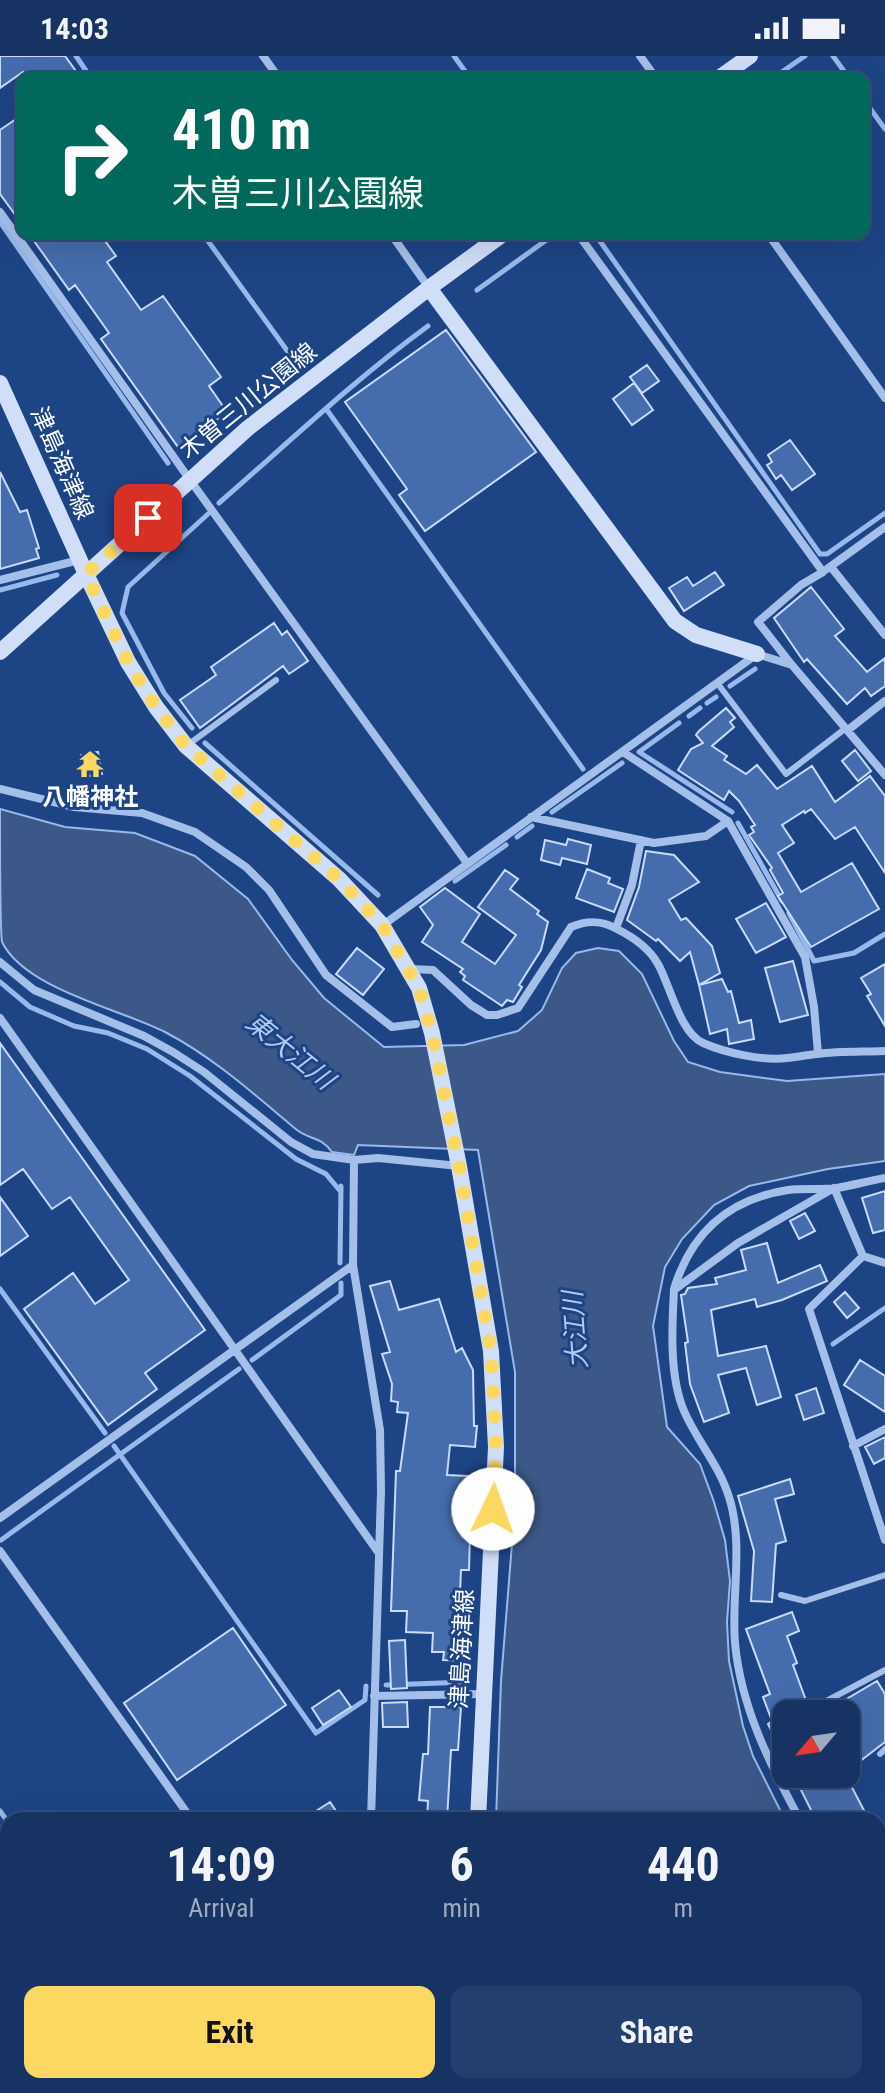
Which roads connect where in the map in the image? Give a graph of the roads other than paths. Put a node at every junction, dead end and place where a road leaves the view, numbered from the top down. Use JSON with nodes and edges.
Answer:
{"nodes":[{"id":1,"x":750,"y":56,"type":"edge"},
{"id":2,"x":727,"y":72,"type":"edge"},
{"id":3,"x":0,"y":212,"type":"edge"},
{"id":4,"x":16,"y":235,"type":"edge"},
{"id":5,"x":20,"y":240,"type":"edge"},
{"id":6,"x":395,"y":240,"type":"edge"},
{"id":7,"x":495,"y":240,"type":"edge"},
{"id":8,"x":582,"y":240,"type":"edge"},
{"id":9,"x":772,"y":240,"type":"edge"},
{"id":10,"x":429,"y":288,"type":"junction"},
{"id":11,"x":0,"y":383,"type":"edge"},
{"id":12,"x":885,"y":398,"type":"edge"},
{"id":13,"x":190,"y":480,"type":"junction"},
{"id":14,"x":885,"y":527,"type":"edge"},
{"id":15,"x":82,"y":567,"type":"junction"},
{"id":16,"x":827,"y":569,"type":"junction"},
{"id":17,"x":0,"y":580,"type":"edge"},
{"id":18,"x":885,"y":635,"type":"edge"},
{"id":19,"x":0,"y":652,"type":"edge"},
{"id":20,"x":757,"y":654,"type":"junction"},
{"id":21,"x":792,"y":665,"type":"junction"},
{"id":22,"x":276,"y":680,"type":"dead end"},
{"id":23,"x":718,"y":684,"type":"junction"},
{"id":24,"x":885,"y":701,"type":"edge"},
{"id":25,"x":847,"y":729,"type":"junction"},
{"id":26,"x":186,"y":746,"type":"junction"},
{"id":27,"x":623,"y":752,"type":"junction"},
{"id":28,"x":885,"y":775,"type":"edge"},
{"id":29,"x":0,"y":789,"type":"edge"},
{"id":30,"x":531,"y":817,"type":"junction"},
{"id":31,"x":728,"y":821,"type":"junction"},
{"id":32,"x":641,"y":840,"type":"junction"},
{"id":33,"x":467,"y":863,"type":"junction"},
{"id":34,"x":382,"y":925,"type":"junction"},
{"id":35,"x":616,"y":928,"type":"junction"},
{"id":36,"x":0,"y":962,"type":"edge"},
{"id":37,"x":410,"y":969,"type":"junction"},
{"id":38,"x":0,"y":1018,"type":"edge"},
{"id":39,"x":416,"y":1024,"type":"dead end"},
{"id":40,"x":885,"y":1051,"type":"edge"},
{"id":41,"x":818,"y":1053,"type":"junction"},
{"id":42,"x":354,"y":1160,"type":"junction"},
{"id":43,"x":458,"y":1161,"type":"junction"},
{"id":44,"x":885,"y":1178,"type":"edge"},
{"id":45,"x":834,"y":1188,"type":"junction"},
{"id":46,"x":863,"y":1256,"type":"junction"},
{"id":47,"x":885,"y":1263,"type":"edge"},
{"id":48,"x":353,"y":1265,"type":"junction"},
{"id":49,"x":674,"y":1290,"type":"junction"},
{"id":50,"x":235,"y":1350,"type":"junction"},
{"id":51,"x":885,"y":1429,"type":"edge"},
{"id":52,"x":853,"y":1446,"type":"junction"},
{"id":53,"x":0,"y":1518,"type":"edge"},
{"id":54,"x":885,"y":1540,"type":"edge"},
{"id":55,"x":0,"y":1551,"type":"edge"},
{"id":56,"x":379,"y":1553,"type":"junction"},
{"id":57,"x":885,"y":1575,"type":"edge"},
{"id":58,"x":781,"y":1595,"type":"dead end"},
{"id":59,"x":885,"y":1670,"type":"edge"},
{"id":60,"x":484,"y":1694,"type":"junction"},
{"id":61,"x":374,"y":1696,"type":"junction"},
{"id":62,"x":828,"y":1700,"type":"edge"},
{"id":63,"x":186,"y":1812,"type":"edge"},
{"id":64,"x":371,"y":1812,"type":"edge"},
{"id":65,"x":478,"y":1812,"type":"edge"},
{"id":66,"x":796,"y":1812,"type":"edge"}],
"edges":[{"from":1,"to":2,"type":"main road"},
{"from":3,"to":4,"type":"street"},
{"from":5,"to":13,"type":"street"},
{"from":6,"to":10,"type":"street"},
{"from":7,"to":10,"type":"main road","name":"木曽三川公園線"},
{"from":8,"to":16,"type":"street"},
{"from":9,"to":12,"type":"street"},
{"from":10,"to":13,"type":"main road","name":"木曽三川公園線"},
{"from":10,"to":20,"type":"main road"},
{"from":11,"to":15,"type":"main road","name":"津島海津線"},
{"from":13,"to":15,"type":"main road","name":"木曽三川公園線"},
{"from":13,"to":33,"type":"street"},
{"from":14,"to":16,"type":"street"},
{"from":15,"to":17,"type":"street"},
{"from":15,"to":19,"type":"main road","name":"木曽三川公園線"},
{"from":15,"to":26,"type":"main road","name":"津島海津線"},
{"from":16,"to":18,"type":"street"},
{"from":16,"to":21,"type":"street"},
{"from":20,"to":21,"type":"street"},
{"from":20,"to":23,"type":"street"},
{"from":21,"to":25,"type":"street"},
{"from":22,"to":26,"type":"lane"},
{"from":23,"to":25,"type":"lane"},
{"from":23,"to":27,"type":"street"},
{"from":24,"to":25,"type":"street"},
{"from":25,"to":28,"type":"street"},
{"from":26,"to":34,"type":"main road","name":"津島海津線"},
{"from":27,"to":30,"type":"street"},
{"from":27,"to":31,"type":"street"},
{"from":29,"to":39,"type":"street"},
{"from":30,"to":32,"type":"street"},
{"from":30,"to":33,"type":"street"},
{"from":31,"to":32,"type":"street"},
{"from":31,"to":41,"type":"street"},
{"from":32,"to":35,"type":"street"},
{"from":33,"to":34,"type":"street"},
{"from":34,"to":37,"type":"main road","name":"津島海津線"},
{"from":35,"to":37,"type":"street"},
{"from":35,"to":41,"type":"street"},
{"from":36,"to":42,"type":"street"},
{"from":37,"to":43,"type":"main road","name":"津島海津線"},
{"from":38,"to":50,"type":"street"},
{"from":40,"to":41,"type":"street"},
{"from":42,"to":43,"type":"street"},
{"from":42,"to":48,"type":"street"},
{"from":43,"to":60,"type":"main road","name":"津島海津線"},
{"from":44,"to":45,"type":"street"},
{"from":45,"to":46,"type":"street"},
{"from":45,"to":49,"type":"street"},
{"from":45,"to":49,"type":"street"},
{"from":46,"to":47,"type":"street"},
{"from":46,"to":52,"type":"street"},
{"from":48,"to":50,"type":"street"},
{"from":48,"to":56,"type":"street"},
{"from":49,"to":66,"type":"street"},
{"from":50,"to":53,"type":"street"},
{"from":50,"to":56,"type":"street"},
{"from":51,"to":52,"type":"street"},
{"from":52,"to":54,"type":"street"},
{"from":55,"to":63,"type":"street"},
{"from":56,"to":61,"type":"street"},
{"from":57,"to":58,"type":"lane"},
{"from":59,"to":62,"type":"lane"},
{"from":60,"to":61,"type":"street"},
{"from":60,"to":65,"type":"main road","name":"津島海津線"},
{"from":61,"to":64,"type":"street"}]}
